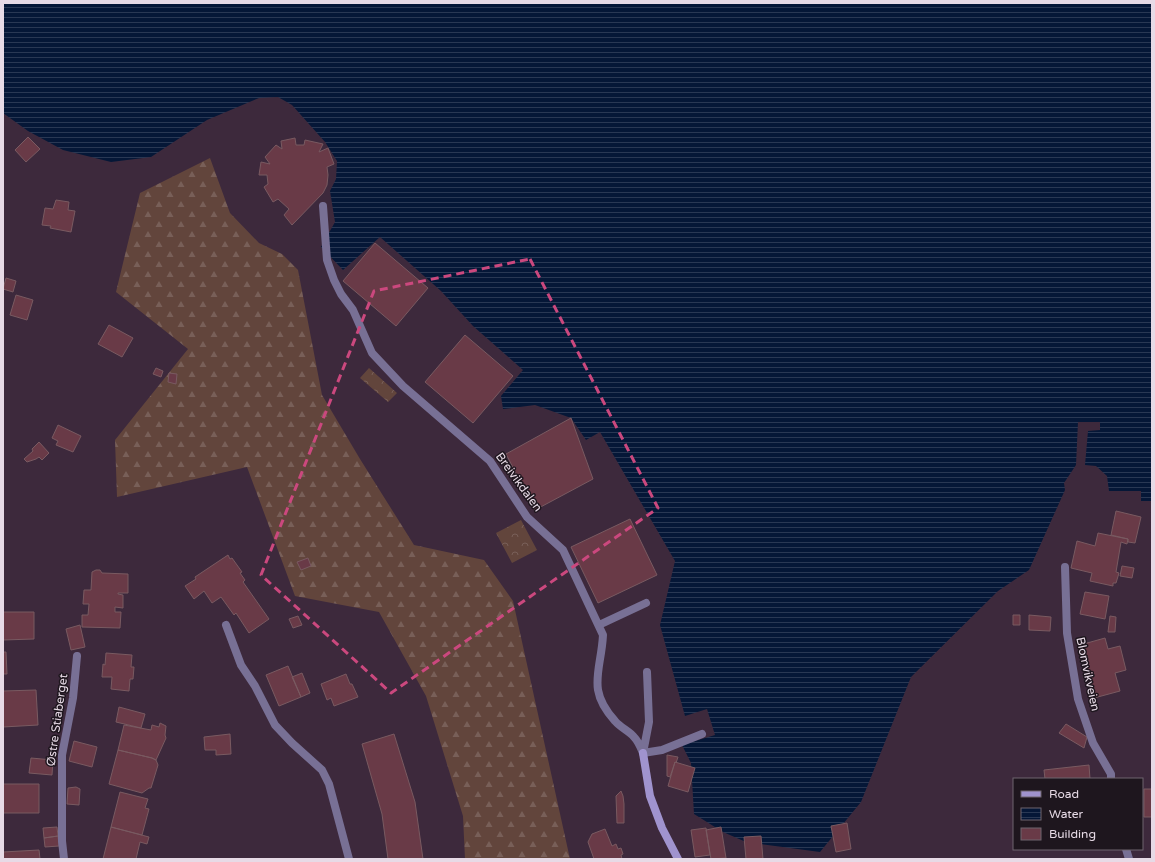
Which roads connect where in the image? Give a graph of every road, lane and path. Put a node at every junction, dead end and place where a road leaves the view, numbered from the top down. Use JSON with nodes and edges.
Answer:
{"nodes":[{"id":1,"x":323,"y":206,"type":"dead end"},
{"id":2,"x":1065,"y":567,"type":"dead end"},
{"id":3,"x":646,"y":603,"type":"dead end"},
{"id":4,"x":226,"y":625,"type":"dead end"},
{"id":5,"x":598,"y":625,"type":"junction"},
{"id":6,"x":77,"y":656,"type":"dead end"},
{"id":7,"x":647,"y":672,"type":"dead end"},
{"id":8,"x":702,"y":734,"type":"dead end"},
{"id":9,"x":643,"y":753,"type":"junction"},
{"id":10,"x":1111,"y":778,"type":"edge"},
{"id":11,"x":64,"y":859,"type":"edge"},
{"id":12,"x":349,"y":859,"type":"edge"},
{"id":13,"x":678,"y":859,"type":"edge"}],
"edges":[{"from":1,"to":5,"type":"street","name":"Breivikdalen"},
{"from":2,"to":10,"type":"street","name":"Blomvikveien"},
{"from":3,"to":5,"type":"street"},
{"from":4,"to":12,"type":"street"},
{"from":5,"to":9,"type":"street","name":"Breivikdalen"},
{"from":6,"to":11,"type":"street","name":"Østre Stiaberget"},
{"from":7,"to":9,"type":"street"},
{"from":8,"to":9,"type":"street"},
{"from":9,"to":13,"type":"main road","name":"Breivikdalen"}]}
